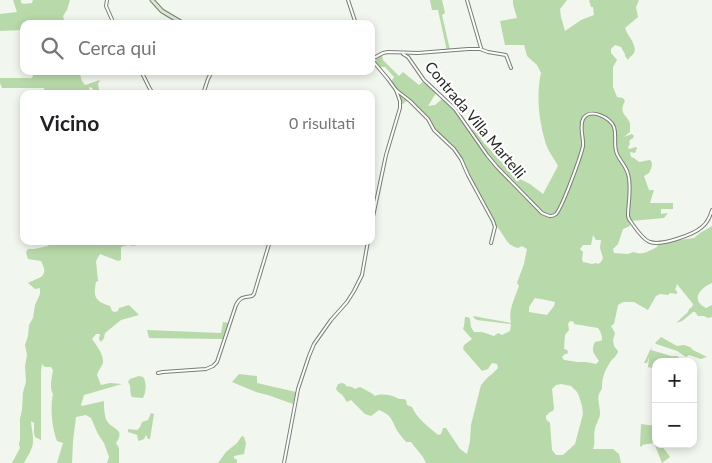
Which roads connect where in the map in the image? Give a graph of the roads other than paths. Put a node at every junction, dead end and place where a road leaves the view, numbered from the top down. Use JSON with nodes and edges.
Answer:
{"nodes":[{"id":1,"x":107,"y":0,"type":"edge"},
{"id":2,"x":152,"y":0,"type":"edge"},
{"id":3,"x":348,"y":0,"type":"edge"},
{"id":4,"x":467,"y":0,"type":"edge"},
{"id":5,"x":112,"y":20,"type":"edge"},
{"id":6,"x":177,"y":20,"type":"edge"},
{"id":7,"x":355,"y":20,"type":"edge"},
{"id":8,"x":480,"y":49,"type":"junction"},
{"id":9,"x":403,"y":54,"type":"junction"},
{"id":10,"x":375,"y":57,"type":"edge"},
{"id":11,"x":375,"y":64,"type":"edge"},
{"id":12,"x":511,"y":68,"type":"dead end"},
{"id":13,"x":144,"y":75,"type":"edge"},
{"id":14,"x":210,"y":75,"type":"edge"},
{"id":15,"x":150,"y":90,"type":"edge"},
{"id":16,"x":204,"y":90,"type":"edge"},
{"id":17,"x":396,"y":90,"type":"junction"},
{"id":18,"x":375,"y":208,"type":"edge"},
{"id":19,"x":712,"y":210,"type":"edge"},
{"id":20,"x":491,"y":243,"type":"dead end"},
{"id":21,"x":269,"y":245,"type":"edge"},
{"id":22,"x":367,"y":245,"type":"edge"},
{"id":23,"x":158,"y":373,"type":"dead end"},
{"id":24,"x":284,"y":463,"type":"edge"}],
"edges":[{"from":1,"to":5,"type":"street"},
{"from":2,"to":6,"type":"street"},
{"from":3,"to":7,"type":"street"},
{"from":4,"to":8,"type":"street"},
{"from":8,"to":9,"type":"street","name":"Contrada Villa Martelli"},
{"from":8,"to":12,"type":"street","name":"Contrada Villa Martelli"},
{"from":9,"to":10,"type":"street","name":"Contrada Villa Martelli"},
{"from":9,"to":19,"type":"street","name":"Contrada Villa Martelli"},
{"from":11,"to":17,"type":"street","name":"Contrada Villa Martelli"},
{"from":13,"to":15,"type":"street"},
{"from":14,"to":16,"type":"street"},
{"from":17,"to":18,"type":"street"},
{"from":17,"to":20,"type":"street","name":"Contrada Villa Martelli"},
{"from":21,"to":23,"type":"street"},
{"from":22,"to":24,"type":"street"}]}
